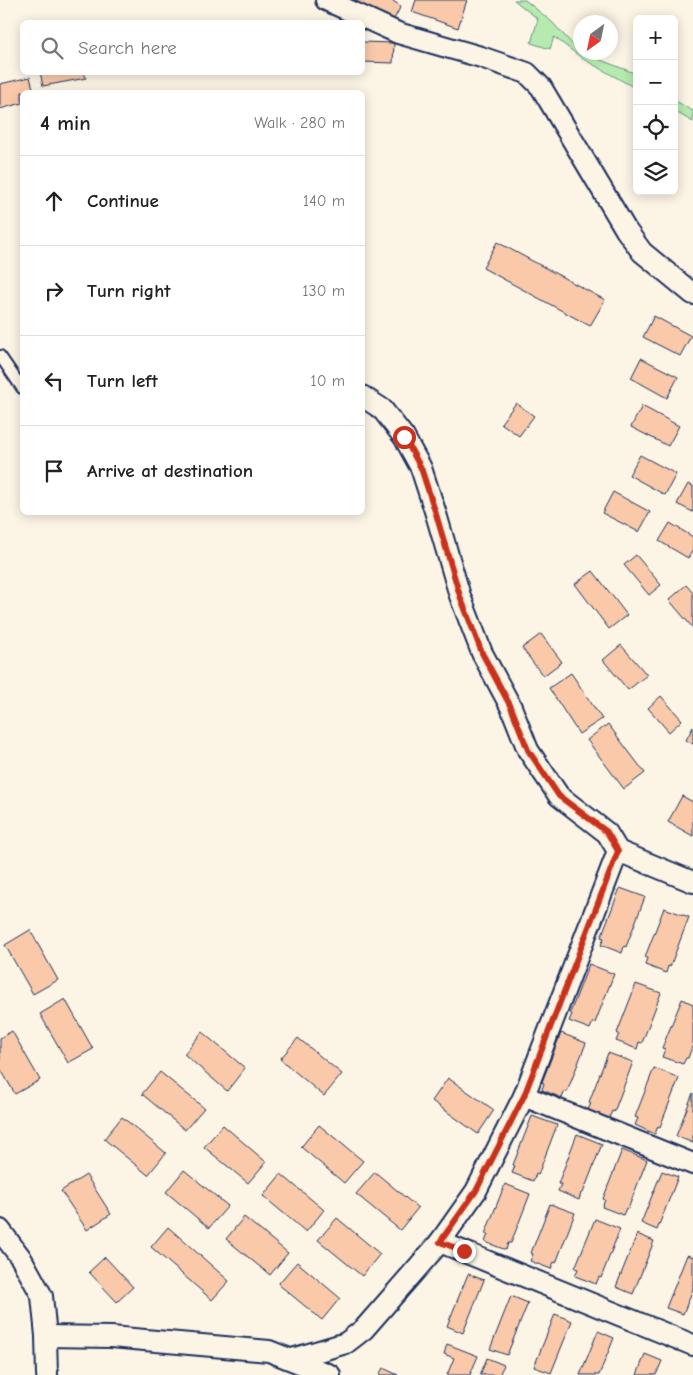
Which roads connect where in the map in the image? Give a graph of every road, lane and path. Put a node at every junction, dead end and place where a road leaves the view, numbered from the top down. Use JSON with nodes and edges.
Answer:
{"nodes":[{"id":1,"x":326,"y":0,"type":"edge"},
{"id":2,"x":693,"y":294,"type":"edge"},
{"id":3,"x":0,"y":356,"type":"edge"},
{"id":4,"x":20,"y":385,"type":"edge"},
{"id":5,"x":365,"y":398,"type":"edge"},
{"id":6,"x":618,"y":851,"type":"junction"},
{"id":7,"x":693,"y":882,"type":"edge"},
{"id":8,"x":524,"y":1096,"type":"junction"},
{"id":9,"x":693,"y":1164,"type":"edge"},
{"id":10,"x":0,"y":1230,"type":"edge"},
{"id":11,"x":440,"y":1242,"type":"junction"},
{"id":12,"x":46,"y":1336,"type":"junction"},
{"id":13,"x":693,"y":1346,"type":"edge"},
{"id":14,"x":292,"y":1359,"type":"junction"},
{"id":15,"x":47,"y":1375,"type":"edge"},
{"id":16,"x":330,"y":1375,"type":"edge"}],
"edges":[{"from":1,"to":2,"type":"street"},
{"from":3,"to":4,"type":"lane"},
{"from":5,"to":6,"type":"street"},
{"from":6,"to":7,"type":"street"},
{"from":6,"to":8,"type":"street"},
{"from":8,"to":9,"type":"street"},
{"from":8,"to":11,"type":"street"},
{"from":10,"to":12,"type":"street"},
{"from":11,"to":13,"type":"street"},
{"from":11,"to":14,"type":"street"},
{"from":12,"to":14,"type":"street"},
{"from":12,"to":15,"type":"street"},
{"from":14,"to":16,"type":"street"}]}
